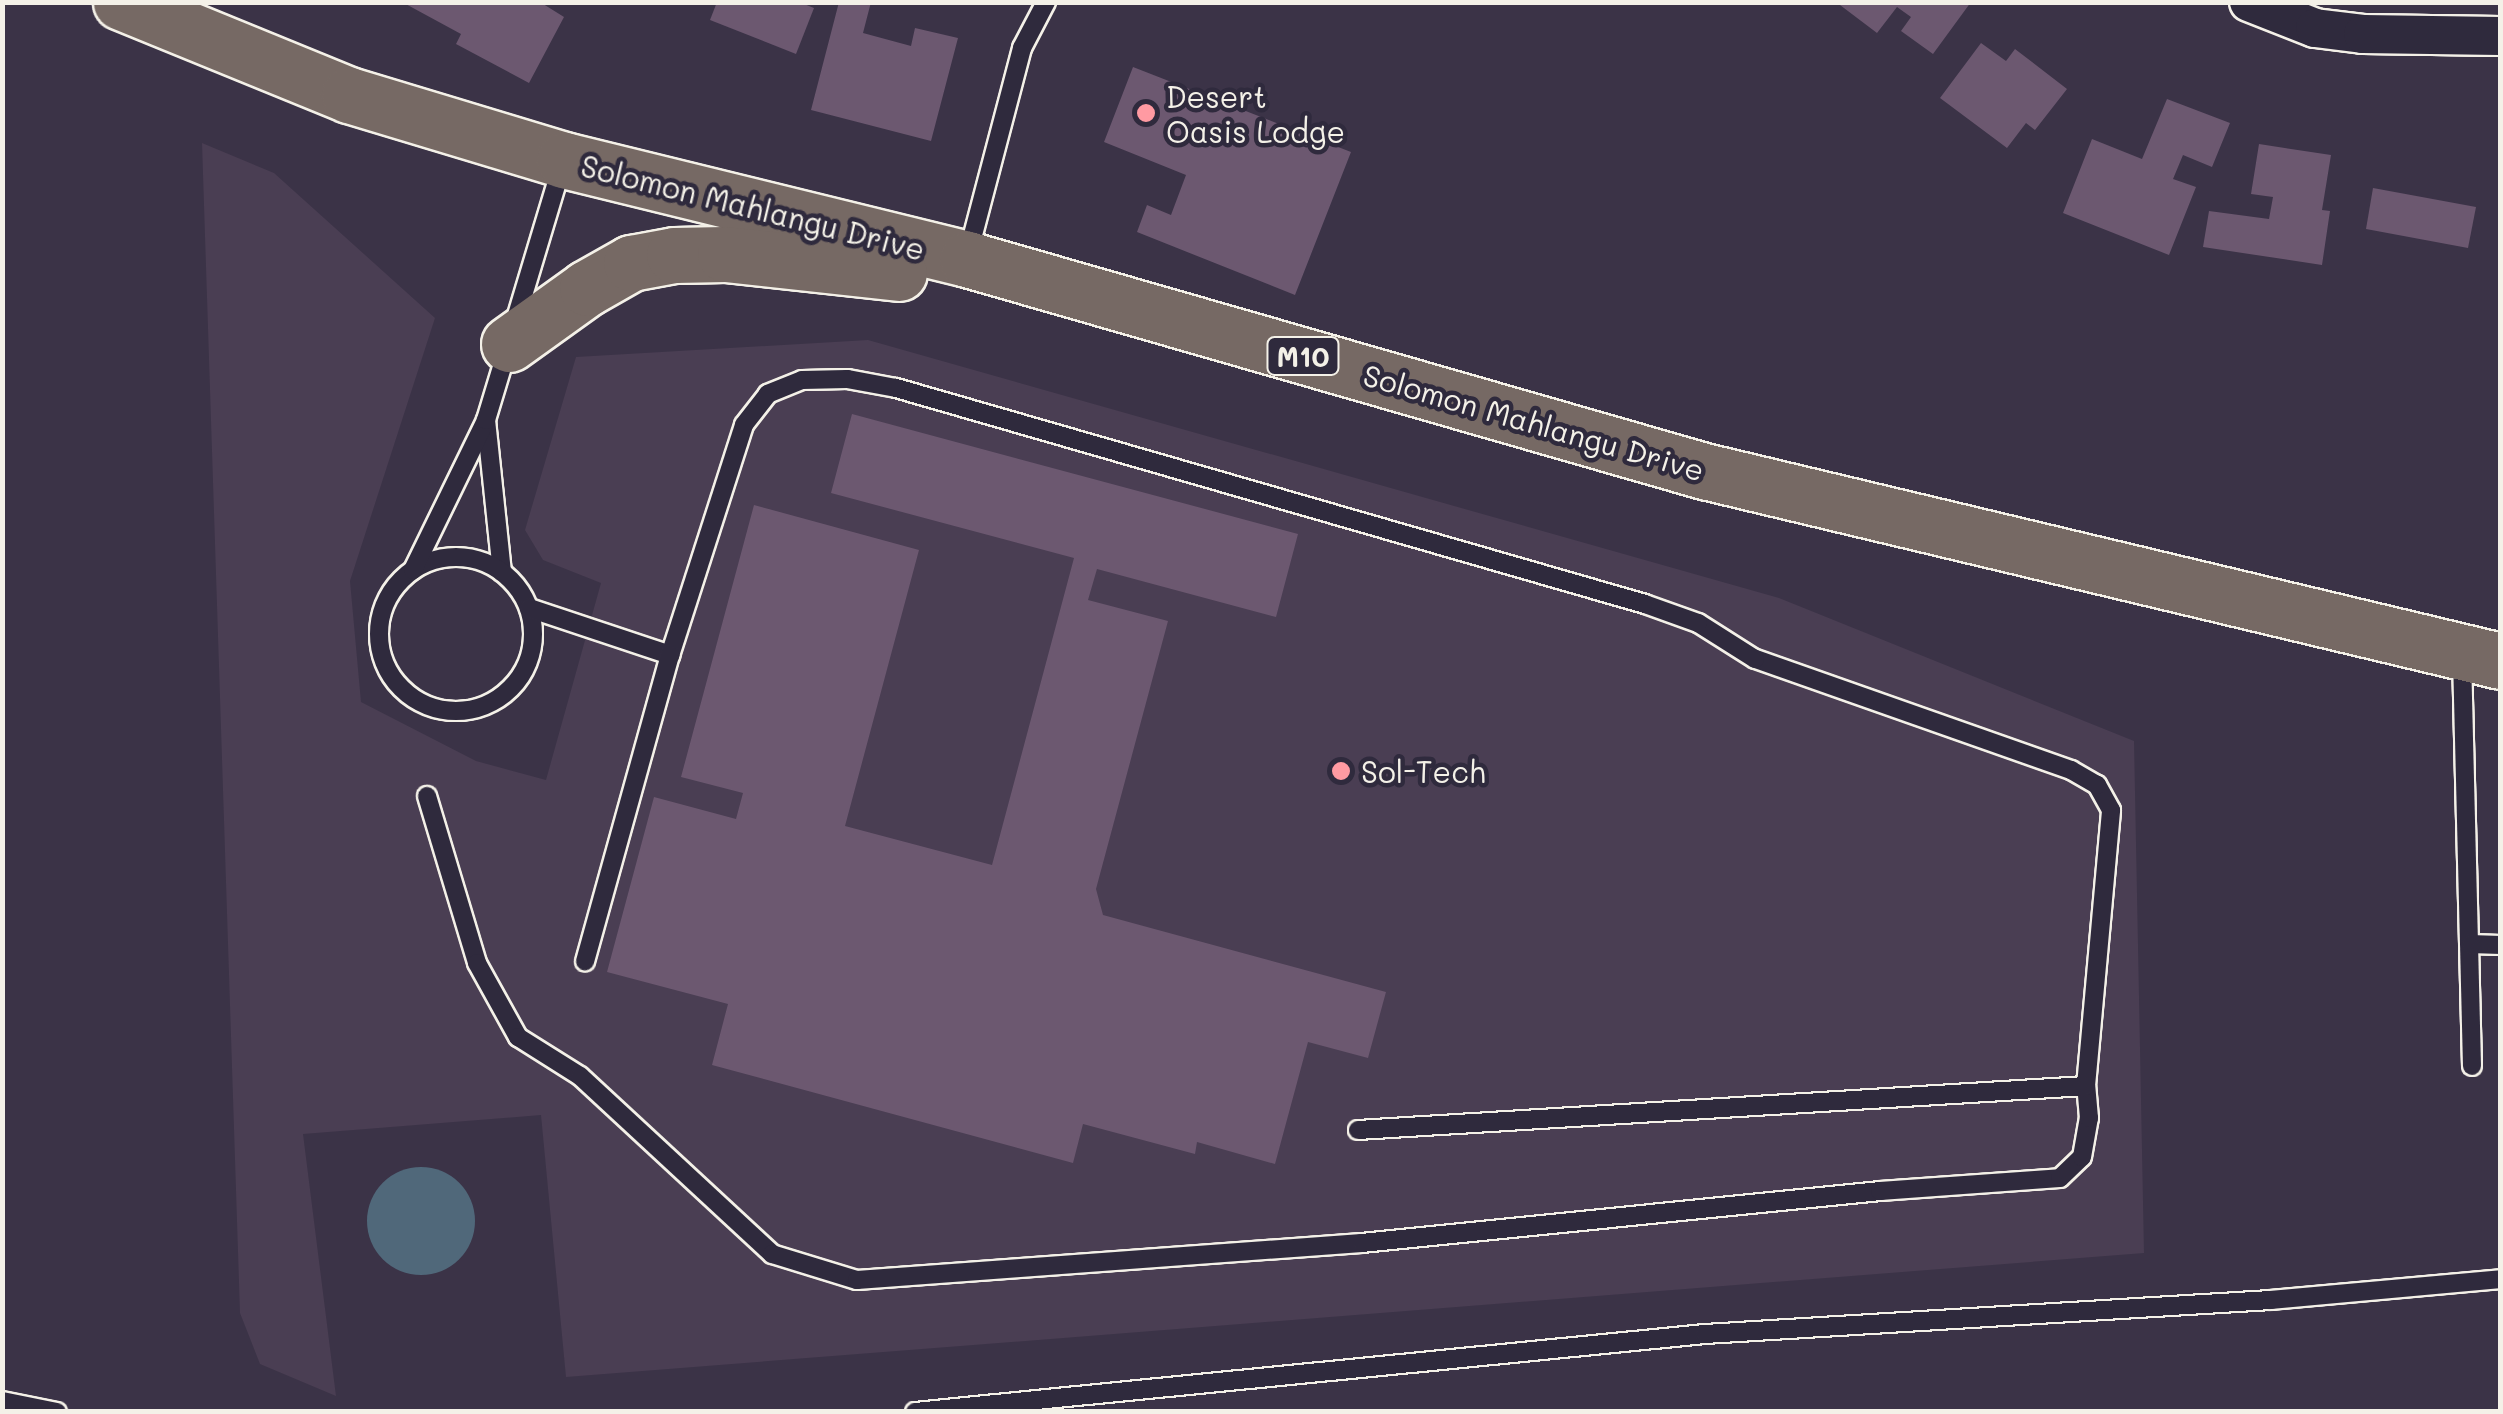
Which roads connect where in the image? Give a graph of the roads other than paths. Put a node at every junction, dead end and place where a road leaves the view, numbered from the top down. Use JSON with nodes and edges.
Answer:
{"nodes":[{"id":1,"x":121,"y":2,"type":"edge"},
{"id":2,"x":1046,"y":2,"type":"edge"},
{"id":3,"x":2249,"y":2,"type":"edge"},
{"id":4,"x":2500,"y":36,"type":"edge"},
{"id":5,"x":564,"y":160,"type":"junction"},
{"id":6,"x":967,"y":259,"type":"junction"},
{"id":7,"x":1081,"y":292,"type":"junction"},
{"id":8,"x":509,"y":344,"type":"junction"},
{"id":9,"x":486,"y":420,"type":"junction"},
{"id":10,"x":413,"y":570,"type":"junction"},
{"id":11,"x":502,"y":572,"type":"junction"},
{"id":12,"x":529,"y":608,"type":"junction"},
{"id":13,"x":670,"y":655,"type":"junction"},
{"id":14,"x":2481,"y":656,"type":"edge"},
{"id":15,"x":428,"y":796,"type":"dead end"},
{"id":16,"x":2471,"y":944,"type":"junction"},
{"id":17,"x":2500,"y":945,"type":"edge"},
{"id":18,"x":585,"y":961,"type":"dead end"},
{"id":19,"x":2472,"y":1066,"type":"dead end"},
{"id":20,"x":2086,"y":1086,"type":"junction"},
{"id":21,"x":1358,"y":1130,"type":"dead end"},
{"id":22,"x":2500,"y":1279,"type":"edge"},
{"id":23,"x":2,"y":1401,"type":"edge"},
{"id":24,"x":57,"y":1412,"type":"edge"},
{"id":25,"x":915,"y":1412,"type":"edge"}],
"edges":[{"from":1,"to":5,"type":"main road","name":"Solomon Mahlangu Drive","number":"M10"},
{"from":2,"to":6,"type":"lane"},
{"from":3,"to":4,"type":"street"},
{"from":5,"to":6,"type":"main road","name":"Solomon Mahlangu Drive","number":"M10"},
{"from":5,"to":8,"type":"lane"},
{"from":6,"to":7,"type":"main road","name":"Solomon Mahlangu Drive","number":"M10"},
{"from":7,"to":8,"type":"main road"},
{"from":7,"to":14,"type":"main road","name":"Solomon Mahlangu Drive","number":"M10"},
{"from":8,"to":9,"type":"lane"},
{"from":9,"to":10,"type":"lane"},
{"from":9,"to":11,"type":"lane"},
{"from":10,"to":11,"type":"lane"},
{"from":10,"to":12,"type":"lane"},
{"from":11,"to":12,"type":"lane"},
{"from":12,"to":13,"type":"lane"},
{"from":13,"to":18,"type":"lane"},
{"from":13,"to":20,"type":"lane"},
{"from":14,"to":16,"type":"lane"},
{"from":15,"to":20,"type":"lane"},
{"from":16,"to":17,"type":"lane"},
{"from":16,"to":19,"type":"lane"},
{"from":20,"to":21,"type":"lane"},
{"from":22,"to":25,"type":"lane"},
{"from":23,"to":24,"type":"lane"}]}
